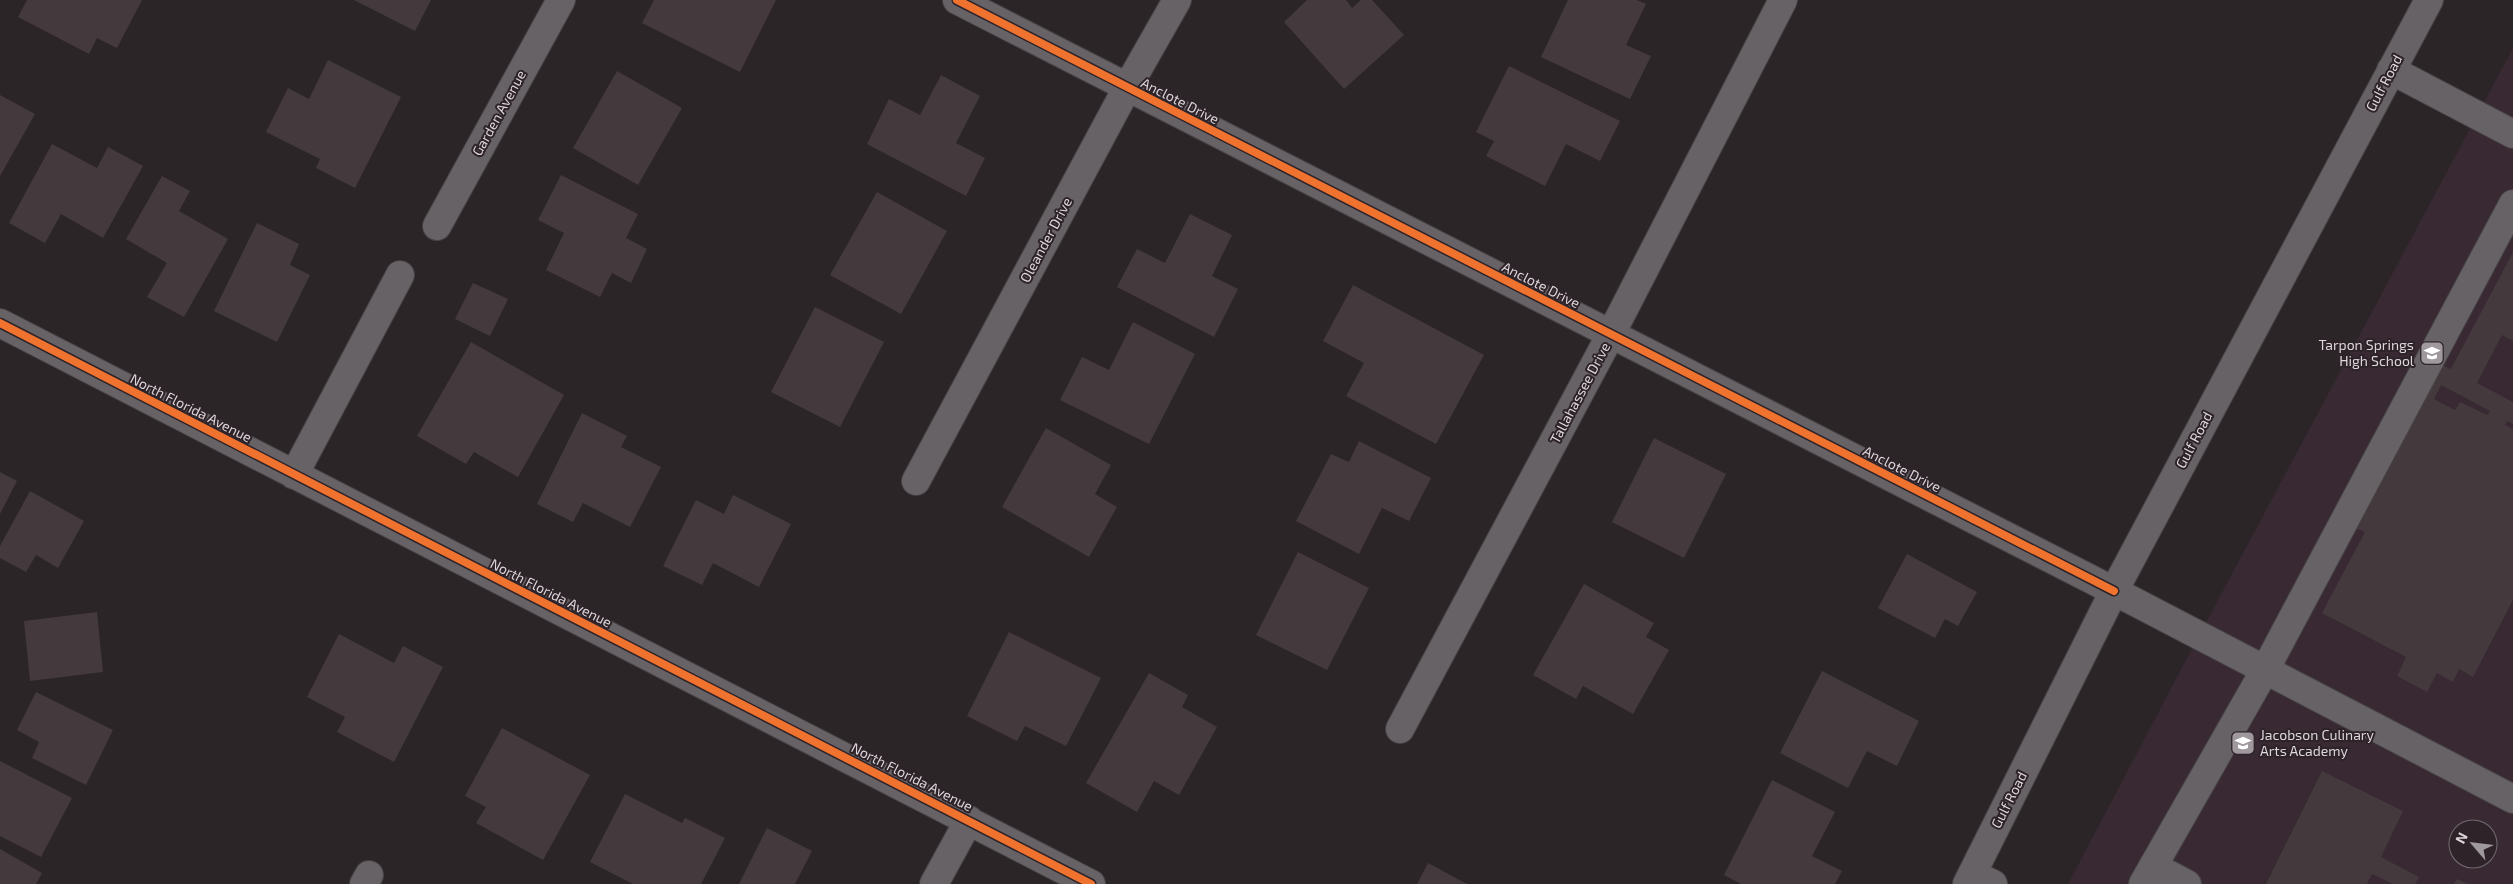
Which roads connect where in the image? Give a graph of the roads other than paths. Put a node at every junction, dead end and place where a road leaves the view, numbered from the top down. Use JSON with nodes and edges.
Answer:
{"nodes":[{"id":1,"x":561,"y":0,"type":"edge"},
{"id":2,"x":957,"y":0,"type":"edge"},
{"id":3,"x":1177,"y":0,"type":"edge"},
{"id":4,"x":1783,"y":0,"type":"edge"},
{"id":5,"x":2429,"y":0,"type":"edge"},
{"id":6,"x":2391,"y":70,"type":"junction"},
{"id":7,"x":1127,"y":88,"type":"junction"},
{"id":8,"x":2513,"y":134,"type":"edge"},
{"id":9,"x":2513,"y":204,"type":"edge"},
{"id":10,"x":437,"y":226,"type":"dead end"},
{"id":11,"x":400,"y":275,"type":"dead end"},
{"id":12,"x":0,"y":323,"type":"edge"},
{"id":13,"x":1611,"y":334,"type":"junction"},
{"id":14,"x":294,"y":475,"type":"junction"},
{"id":15,"x":916,"y":481,"type":"dead end"},
{"id":16,"x":2114,"y":591,"type":"junction"},
{"id":17,"x":2265,"y":670,"type":"junction"},
{"id":18,"x":1400,"y":729,"type":"dead end"},
{"id":19,"x":2513,"y":799,"type":"edge"},
{"id":20,"x":969,"y":820,"type":"junction"},
{"id":21,"x":2148,"y":875,"type":"edge"},
{"id":22,"x":1977,"y":881,"type":"edge"},
{"id":23,"x":934,"y":884,"type":"edge"},
{"id":24,"x":1091,"y":884,"type":"edge"},
{"id":25,"x":2187,"y":884,"type":"edge"}],
"edges":[{"from":1,"to":10,"type":"street","name":"Garden Avenue"},
{"from":2,"to":7,"type":"street","name":"Anclote Drive"},
{"from":3,"to":7,"type":"street","name":"Oleander Drive"},
{"from":4,"to":13,"type":"street","name":"Tallahassee Drive"},
{"from":5,"to":6,"type":"street","name":"Gulf Road"},
{"from":6,"to":8,"type":"street"},
{"from":6,"to":16,"type":"street","name":"Gulf Road"},
{"from":7,"to":13,"type":"street","name":"Anclote Drive"},
{"from":7,"to":15,"type":"street","name":"Oleander Drive"},
{"from":9,"to":17,"type":"street"},
{"from":11,"to":14,"type":"street"},
{"from":12,"to":14,"type":"street","name":"North Florida Avenue"},
{"from":13,"to":16,"type":"street","name":"Anclote Drive"},
{"from":13,"to":18,"type":"street","name":"Tallahassee Drive"},
{"from":14,"to":20,"type":"street","name":"North Florida Avenue"},
{"from":16,"to":17,"type":"street","name":"Anclote Drive"},
{"from":16,"to":22,"type":"street","name":"Gulf Road"},
{"from":17,"to":19,"type":"street","name":"Anclote Drive"},
{"from":17,"to":21,"type":"street"},
{"from":20,"to":23,"type":"street"},
{"from":20,"to":24,"type":"street","name":"North Florida Avenue"},
{"from":21,"to":25,"type":"street"}]}
